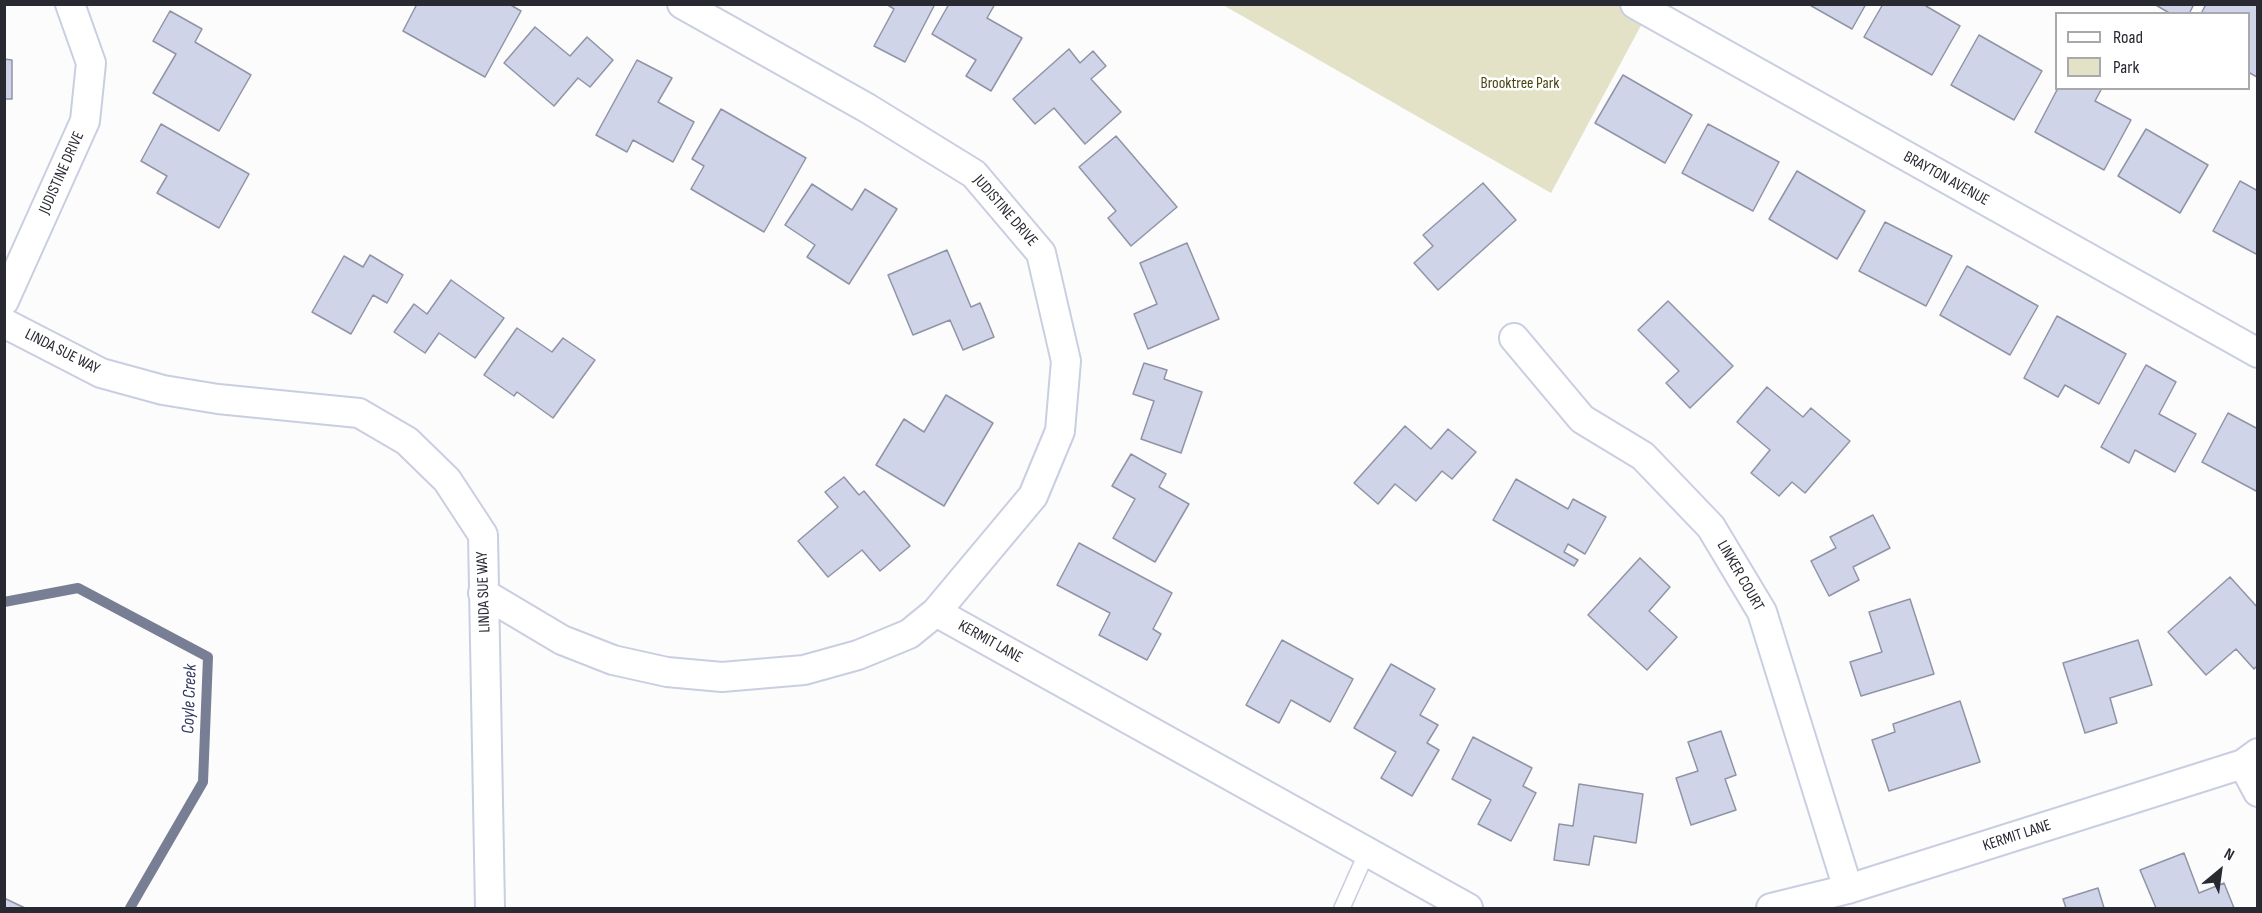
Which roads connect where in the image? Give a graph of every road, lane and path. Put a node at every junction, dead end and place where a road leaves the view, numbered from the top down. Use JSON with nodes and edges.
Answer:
{"nodes":[{"id":1,"x":70,"y":4,"type":"edge"},
{"id":2,"x":682,"y":4,"type":"edge"},
{"id":3,"x":1635,"y":4,"type":"edge"},
{"id":4,"x":4,"y":301,"type":"edge"},
{"id":5,"x":4,"y":323,"type":"edge"},
{"id":6,"x":1514,"y":338,"type":"dead end"},
{"id":7,"x":2258,"y":353,"type":"edge"},
{"id":8,"x":483,"y":593,"type":"junction"},
{"id":9,"x":936,"y":612,"type":"junction"},
{"id":10,"x":2250,"y":758,"type":"edge"},
{"id":11,"x":2258,"y":792,"type":"edge"},
{"id":12,"x":1367,"y":852,"type":"junction"},
{"id":13,"x":1848,"y":890,"type":"junction"},
{"id":14,"x":1459,"y":907,"type":"edge"},
{"id":15,"x":490,"y":909,"type":"edge"},
{"id":16,"x":1342,"y":909,"type":"edge"},
{"id":17,"x":1771,"y":909,"type":"edge"}],
"edges":[{"from":1,"to":4,"type":"street","name":"JUDISTINE DRIVE"},
{"from":2,"to":9,"type":"street","name":"JUDISTINE DRIVE"},
{"from":3,"to":7,"type":"street","name":"BRAYTON AVENUE"},
{"from":5,"to":8,"type":"street","name":"LINDA SUE WAY"},
{"from":6,"to":13,"type":"street","name":"LINKER COURT"},
{"from":8,"to":9,"type":"street"},
{"from":8,"to":15,"type":"street","name":"LINDA SUE WAY"},
{"from":9,"to":12,"type":"street","name":"KERMIT LANE"},
{"from":10,"to":11,"type":"street"},
{"from":10,"to":13,"type":"street","name":"KERMIT LANE"},
{"from":12,"to":14,"type":"street","name":"KERMIT LANE"},
{"from":12,"to":16,"type":"lane"},
{"from":13,"to":17,"type":"street","name":"KERMIT LANE"}]}
